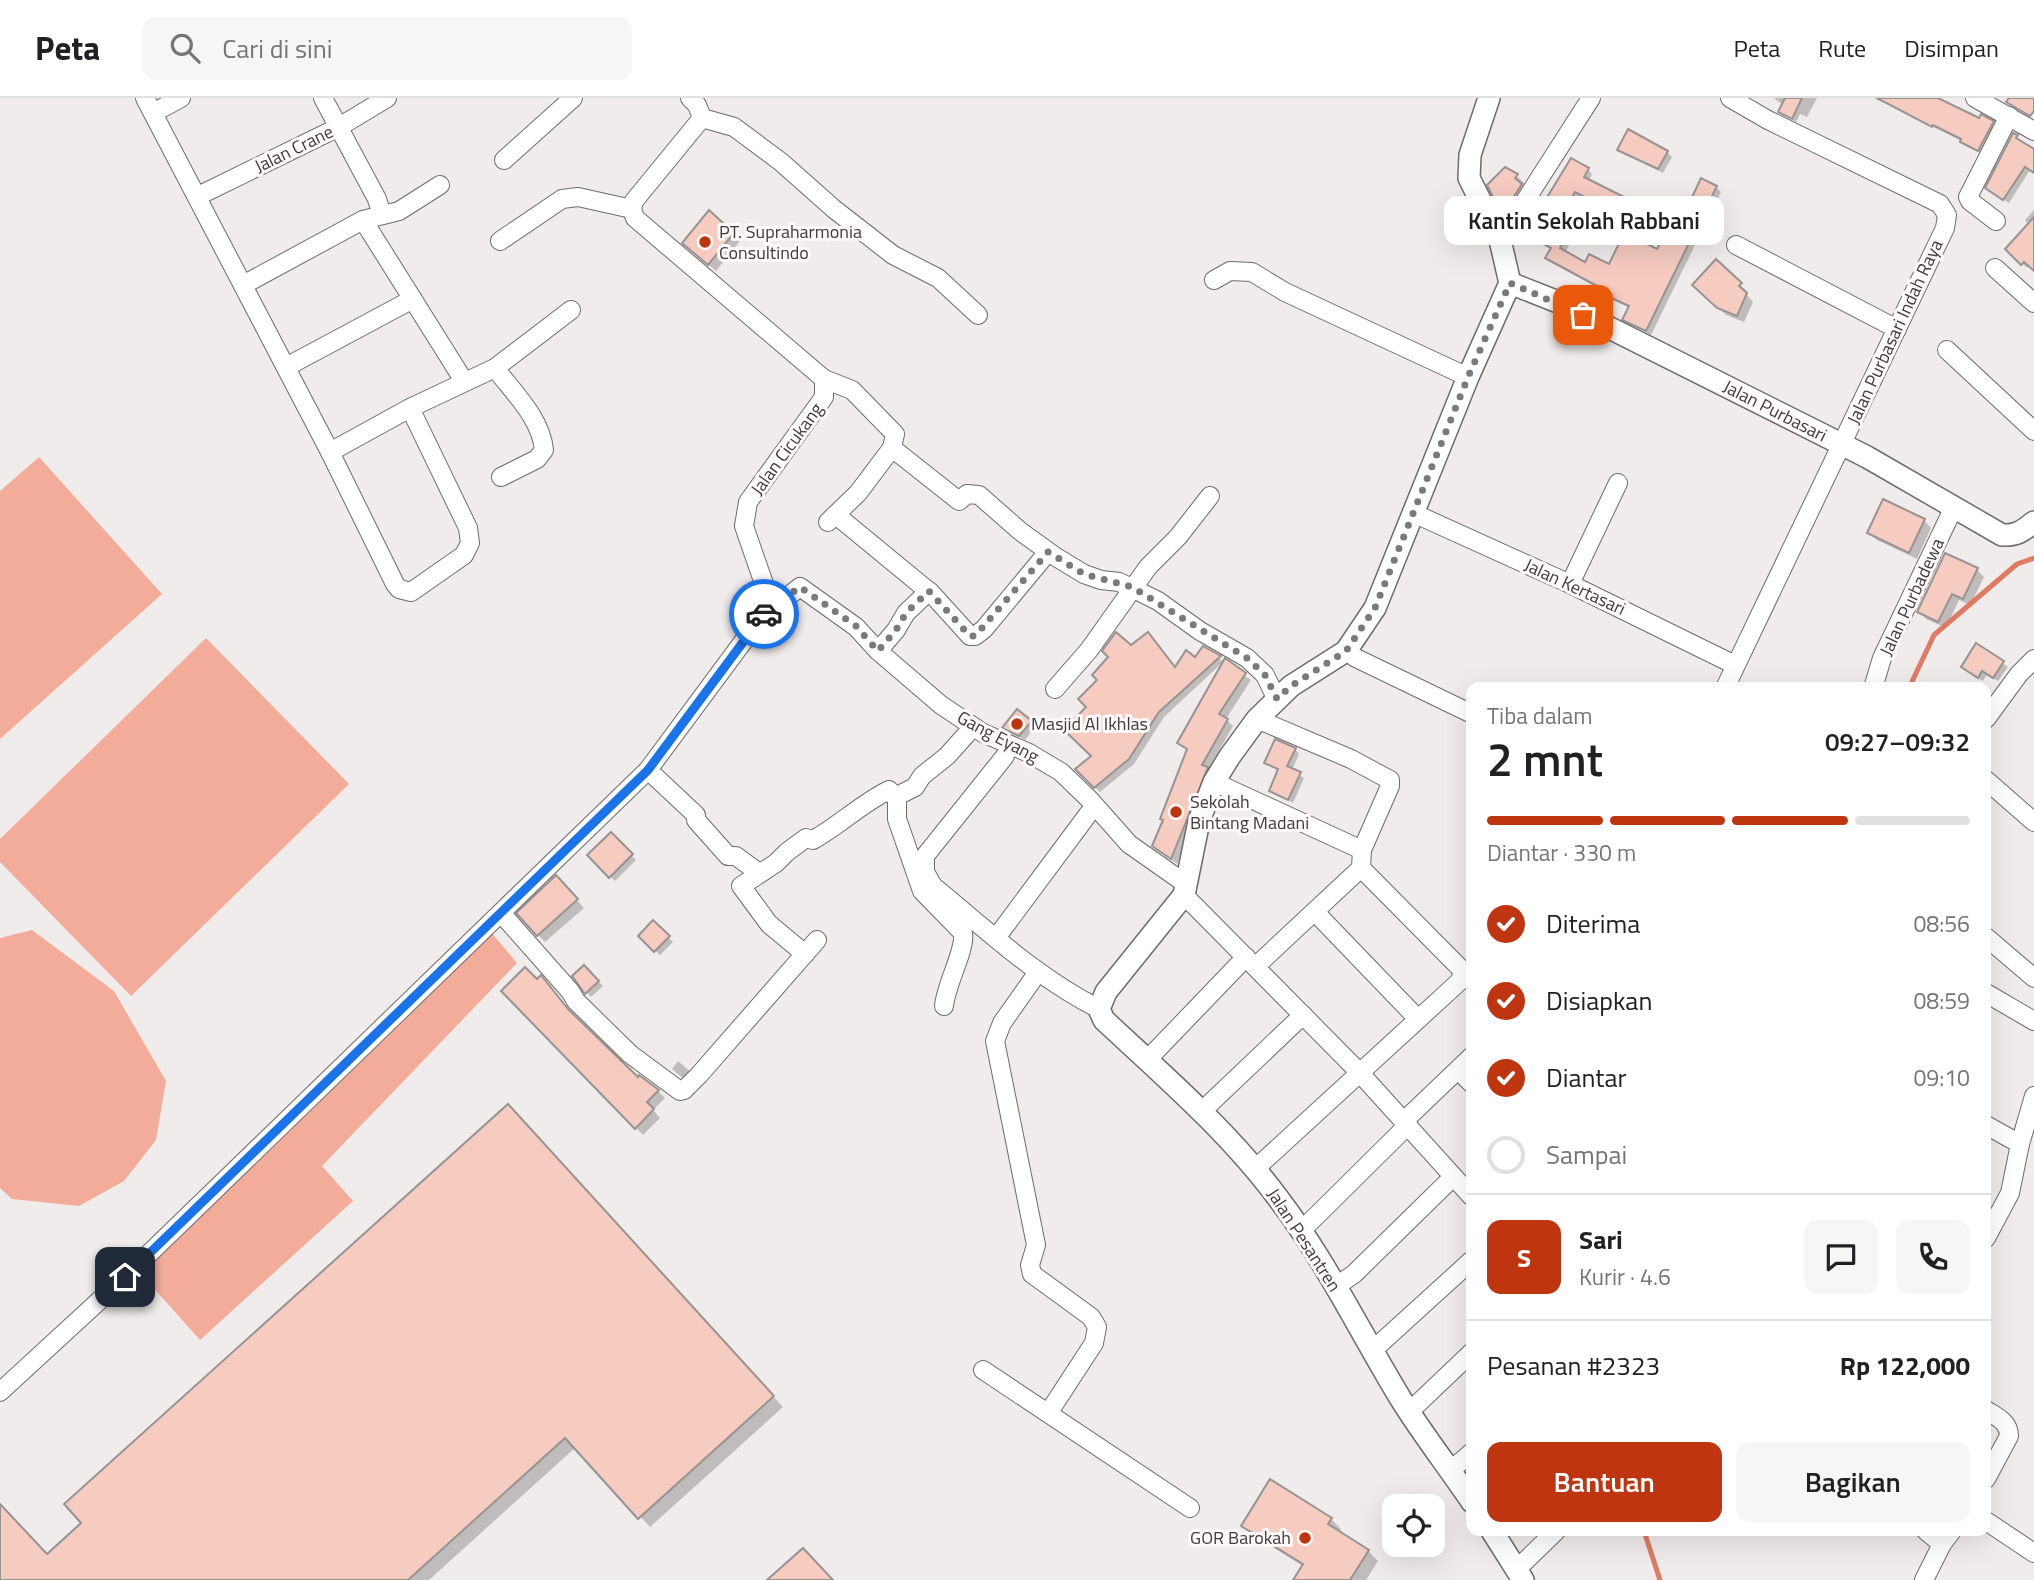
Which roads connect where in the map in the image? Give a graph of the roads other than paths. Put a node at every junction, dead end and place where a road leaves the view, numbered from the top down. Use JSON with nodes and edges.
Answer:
{"nodes":[{"id":1,"x":181,"y":98,"type":"edge"},
{"id":2,"x":323,"y":98,"type":"edge"},
{"id":3,"x":387,"y":98,"type":"edge"},
{"id":4,"x":573,"y":98,"type":"edge"},
{"id":5,"x":690,"y":98,"type":"edge"},
{"id":6,"x":1489,"y":98,"type":"edge"},
{"id":7,"x":1591,"y":98,"type":"edge"},
{"id":8,"x":1730,"y":98,"type":"edge"},
{"id":9,"x":1975,"y":98,"type":"edge"},
{"id":10,"x":149,"y":106,"type":"edge"},
{"id":11,"x":2009,"y":116,"type":"junction"},
{"id":12,"x":702,"y":118,"type":"junction"},
{"id":13,"x":339,"y":127,"type":"junction"},
{"id":14,"x":2034,"y":131,"type":"edge"},
{"id":15,"x":504,"y":160,"type":"dead end"},
{"id":16,"x":440,"y":185,"type":"dead end"},
{"id":17,"x":198,"y":197,"type":"junction"},
{"id":18,"x":632,"y":209,"type":"junction"},
{"id":19,"x":382,"y":215,"type":"junction"},
{"id":20,"x":363,"y":220,"type":"junction"},
{"id":21,"x":1996,"y":221,"type":"dead end"},
{"id":22,"x":1500,"y":240,"type":"junction"},
{"id":23,"x":500,"y":241,"type":"dead end"},
{"id":24,"x":1736,"y":245,"type":"dead end"},
{"id":25,"x":1995,"y":268,"type":"dead end"},
{"id":26,"x":1214,"y":280,"type":"dead end"},
{"id":27,"x":1510,"y":283,"type":"junction"},
{"id":28,"x":243,"y":285,"type":"junction"},
{"id":29,"x":413,"y":299,"type":"junction"},
{"id":30,"x":2034,"y":303,"type":"edge"},
{"id":31,"x":571,"y":310,"type":"dead end"},
{"id":32,"x":978,"y":315,"type":"dead end"},
{"id":33,"x":1896,"y":329,"type":"junction"},
{"id":34,"x":1947,"y":350,"type":"dead end"},
{"id":35,"x":286,"y":368,"type":"junction"},
{"id":36,"x":495,"y":368,"type":"junction"},
{"id":37,"x":1468,"y":377,"type":"junction"},
{"id":38,"x":824,"y":379,"type":"junction"},
{"id":39,"x":464,"y":381,"type":"junction"},
{"id":40,"x":410,"y":408,"type":"junction"},
{"id":41,"x":2034,"y":431,"type":"edge"},
{"id":42,"x":1842,"y":444,"type":"junction"},
{"id":43,"x":892,"y":448,"type":"junction"},
{"id":44,"x":330,"y":452,"type":"junction"},
{"id":45,"x":501,"y":477,"type":"dead end"},
{"id":46,"x":1618,"y":483,"type":"dead end"},
{"id":47,"x":1210,"y":496,"type":"dead end"},
{"id":48,"x":1954,"y":507,"type":"junction"},
{"id":49,"x":1413,"y":513,"type":"junction"},
{"id":50,"x":2034,"y":522,"type":"edge"},
{"id":51,"x":1048,"y":552,"type":"junction"},
{"id":52,"x":1570,"y":584,"type":"junction"},
{"id":53,"x":1132,"y":587,"type":"junction"},
{"id":54,"x":929,"y":591,"type":"junction"},
{"id":55,"x":771,"y":604,"type":"junction"},
{"id":56,"x":878,"y":651,"type":"junction"},
{"id":57,"x":1346,"y":651,"type":"junction"},
{"id":58,"x":2034,"y":659,"type":"edge"},
{"id":59,"x":1735,"y":665,"type":"junction"},
{"id":60,"x":1728,"y":682,"type":"edge"},
{"id":61,"x":1875,"y":682,"type":"edge"},
{"id":62,"x":1055,"y":689,"type":"dead end"},
{"id":63,"x":1277,"y":699,"type":"junction"},
{"id":64,"x":1466,"y":711,"type":"edge"},
{"id":65,"x":1991,"y":712,"type":"edge"},
{"id":66,"x":1257,"y":719,"type":"junction"},
{"id":67,"x":973,"y":727,"type":"junction"},
{"id":68,"x":1005,"y":756,"type":"dead end"},
{"id":69,"x":648,"y":770,"type":"junction"},
{"id":70,"x":1214,"y":782,"type":"junction"},
{"id":71,"x":1991,"y":784,"type":"edge"},
{"id":72,"x":897,"y":796,"type":"junction"},
{"id":73,"x":1089,"y":813,"type":"dead end"},
{"id":74,"x":2034,"y":822,"type":"edge"},
{"id":75,"x":1362,"y":859,"type":"junction"},
{"id":76,"x":759,"y":873,"type":"junction"},
{"id":77,"x":1185,"y":889,"type":"junction"},
{"id":78,"x":1315,"y":912,"type":"junction"},
{"id":79,"x":501,"y":913,"type":"junction"},
{"id":80,"x":996,"y":939,"type":"junction"},
{"id":81,"x":817,"y":940,"type":"dead end"},
{"id":82,"x":1991,"y":941,"type":"edge"},
{"id":83,"x":805,"y":954,"type":"junction"},
{"id":84,"x":1251,"y":962,"type":"junction"},
{"id":85,"x":1038,"y":972,"type":"junction"},
{"id":86,"x":2034,"y":978,"type":"edge"},
{"id":87,"x":1991,"y":996,"type":"edge"},
{"id":88,"x":944,"y":1006,"type":"dead end"},
{"id":89,"x":1099,"y":1009,"type":"junction"},
{"id":90,"x":1303,"y":1014,"type":"junction"},
{"id":91,"x":1418,"y":1019,"type":"junction"},
{"id":92,"x":2034,"y":1021,"type":"edge"},
{"id":93,"x":1147,"y":1060,"type":"junction"},
{"id":94,"x":1466,"y":1062,"type":"edge"},
{"id":95,"x":1458,"y":1070,"type":"junction"},
{"id":96,"x":1359,"y":1072,"type":"junction"},
{"id":97,"x":1466,"y":1078,"type":"edge"},
{"id":98,"x":2034,"y":1096,"type":"edge"},
{"id":99,"x":1200,"y":1112,"type":"junction"},
{"id":100,"x":1406,"y":1123,"type":"junction"},
{"id":101,"x":1991,"y":1128,"type":"edge"},
{"id":102,"x":2020,"y":1144,"type":"junction"},
{"id":103,"x":1255,"y":1169,"type":"junction"},
{"id":104,"x":1453,"y":1177,"type":"junction"},
{"id":105,"x":1466,"y":1191,"type":"edge"},
{"id":106,"x":1991,"y":1229,"type":"edge"},
{"id":107,"x":1302,"y":1230,"type":"junction"},
{"id":108,"x":1466,"y":1265,"type":"edge"},
{"id":109,"x":1335,"y":1287,"type":"junction"},
{"id":110,"x":1373,"y":1350,"type":"junction"},
{"id":111,"x":1466,"y":1358,"type":"edge"},
{"id":112,"x":983,"y":1370,"type":"dead end"},
{"id":113,"x":0,"y":1392,"type":"edge"},
{"id":114,"x":1049,"y":1412,"type":"junction"},
{"id":115,"x":1409,"y":1412,"type":"junction"},
{"id":116,"x":1991,"y":1412,"type":"edge"},
{"id":117,"x":1461,"y":1461,"type":"edge"},
{"id":118,"x":1991,"y":1470,"type":"edge"},
{"id":119,"x":1466,"y":1480,"type":"edge"},
{"id":120,"x":1190,"y":1508,"type":"dead end"},
{"id":121,"x":1991,"y":1524,"type":"edge"},
{"id":122,"x":1495,"y":1536,"type":"edge"},
{"id":123,"x":1552,"y":1536,"type":"edge"},
{"id":124,"x":1947,"y":1538,"type":"edge"},
{"id":125,"x":2034,"y":1553,"type":"edge"},
{"id":126,"x":1520,"y":1574,"type":"edge"},
{"id":127,"x":1924,"y":1580,"type":"edge"}],
"edges":[{"from":1,"to":10,"type":"street"},
{"from":2,"to":13,"type":"street"},
{"from":3,"to":13,"type":"street","name":"Jalan Crane"},
{"from":4,"to":15,"type":"street"},
{"from":5,"to":12,"type":"street"},
{"from":6,"to":22,"type":"street"},
{"from":7,"to":22,"type":"street"},
{"from":8,"to":33,"type":"street","name":"Jalan Purbasari Indah Raya"},
{"from":9,"to":11,"type":"street"},
{"from":10,"to":17,"type":"street"},
{"from":11,"to":14,"type":"street"},
{"from":11,"to":21,"type":"street"},
{"from":12,"to":18,"type":"street"},
{"from":12,"to":32,"type":"street"},
{"from":13,"to":17,"type":"street","name":"Jalan Crane"},
{"from":13,"to":19,"type":"street"},
{"from":16,"to":19,"type":"street"},
{"from":17,"to":28,"type":"street"},
{"from":18,"to":23,"type":"street"},
{"from":18,"to":38,"type":"street","name":"Jalan Cicukang"},
{"from":19,"to":20,"type":"street"},
{"from":20,"to":28,"type":"street"},
{"from":20,"to":29,"type":"street"},
{"from":22,"to":27,"type":"street"},
{"from":24,"to":33,"type":"street"},
{"from":25,"to":30,"type":"street"},
{"from":26,"to":37,"type":"street"},
{"from":27,"to":37,"type":"street"},
{"from":27,"to":42,"type":"street","name":"Jalan Purbasari"},
{"from":28,"to":35,"type":"street"},
{"from":29,"to":35,"type":"street"},
{"from":29,"to":39,"type":"street"},
{"from":31,"to":36,"type":"street"},
{"from":33,"to":42,"type":"street","name":"Jalan Purbasari Indah Raya"},
{"from":34,"to":41,"type":"street"},
{"from":35,"to":44,"type":"street"},
{"from":36,"to":39,"type":"street"},
{"from":36,"to":45,"type":"street"},
{"from":37,"to":49,"type":"street"},
{"from":38,"to":43,"type":"street"},
{"from":38,"to":55,"type":"street","name":"Jalan Cicukang"},
{"from":39,"to":40,"type":"street"},
{"from":40,"to":44,"type":"street"},
{"from":40,"to":44,"type":"street"},
{"from":42,"to":48,"type":"street","name":"Jalan Purbasari"},
{"from":42,"to":59,"type":"street","name":"Jalan Purbasari Indah Raya"},
{"from":43,"to":51,"type":"street"},
{"from":43,"to":54,"type":"street"},
{"from":46,"to":52,"type":"street"},
{"from":47,"to":53,"type":"street"},
{"from":48,"to":50,"type":"street","name":"Jalan Purbasari"},
{"from":48,"to":61,"type":"street","name":"Jalan Purbadewa"},
{"from":49,"to":52,"type":"street","name":"Jalan Kertasari"},
{"from":49,"to":57,"type":"street"},
{"from":51,"to":53,"type":"street"},
{"from":51,"to":54,"type":"street"},
{"from":52,"to":59,"type":"street","name":"Jalan Kertasari"},
{"from":53,"to":62,"type":"street"},
{"from":53,"to":63,"type":"street"},
{"from":54,"to":56,"type":"street"},
{"from":55,"to":56,"type":"street","name":"Gang Eyang"},
{"from":55,"to":69,"type":"street"},
{"from":56,"to":67,"type":"street","name":"Gang Eyang"},
{"from":57,"to":63,"type":"street"},
{"from":57,"to":64,"type":"street"},
{"from":58,"to":65,"type":"street"},
{"from":59,"to":60,"type":"street","name":"Jalan Purbasari Indah Raya"},
{"from":63,"to":66,"type":"street"},
{"from":66,"to":70,"type":"street"},
{"from":66,"to":75,"type":"street"},
{"from":67,"to":72,"type":"street"},
{"from":67,"to":77,"type":"street","name":"Gang Eyang"},
{"from":68,"to":80,"type":"street"},
{"from":69,"to":76,"type":"street"},
{"from":69,"to":79,"type":"street"},
{"from":70,"to":75,"type":"street"},
{"from":70,"to":77,"type":"street"},
{"from":71,"to":74,"type":"street"},
{"from":72,"to":76,"type":"street"},
{"from":72,"to":88,"type":"street"},
{"from":73,"to":80,"type":"street"},
{"from":75,"to":78,"type":"street"},
{"from":75,"to":91,"type":"street"},
{"from":76,"to":83,"type":"street"},
{"from":77,"to":84,"type":"street","name":"Gang Eyang"},
{"from":77,"to":89,"type":"street"},
{"from":78,"to":84,"type":"street"},
{"from":78,"to":91,"type":"street"},
{"from":79,"to":83,"type":"street"},
{"from":79,"to":113,"type":"street"},
{"from":80,"to":85,"type":"street"},
{"from":81,"to":83,"type":"street"},
{"from":82,"to":86,"type":"street"},
{"from":84,"to":90,"type":"street","name":"Gang Eyang"},
{"from":84,"to":93,"type":"street"},
{"from":85,"to":89,"type":"street"},
{"from":85,"to":114,"type":"street"},
{"from":87,"to":92,"type":"street"},
{"from":89,"to":93,"type":"street","name":"Jalan Pesantren"},
{"from":90,"to":96,"type":"street","name":"Gang Eyang"},
{"from":90,"to":99,"type":"street"},
{"from":91,"to":96,"type":"street"},
{"from":93,"to":99,"type":"street","name":"Jalan Pesantren"},
{"from":94,"to":95,"type":"street"},
{"from":95,"to":97,"type":"street"},
{"from":95,"to":100,"type":"street"},
{"from":96,"to":100,"type":"street","name":"Gang Eyang"},
{"from":96,"to":103,"type":"street"},
{"from":98,"to":102,"type":"street"},
{"from":99,"to":103,"type":"street","name":"Jalan Pesantren"},
{"from":100,"to":104,"type":"street","name":"Gang Eyang"},
{"from":100,"to":107,"type":"street"},
{"from":101,"to":102,"type":"street"},
{"from":102,"to":106,"type":"street"},
{"from":103,"to":107,"type":"street","name":"Jalan Pesantren"},
{"from":104,"to":105,"type":"street","name":"Gang Eyang"},
{"from":104,"to":109,"type":"street"},
{"from":107,"to":109,"type":"street","name":"Jalan Pesantren"},
{"from":108,"to":110,"type":"street"},
{"from":109,"to":110,"type":"street","name":"Jalan Pesantren"},
{"from":110,"to":115,"type":"street","name":"Jalan Pesantren"},
{"from":111,"to":115,"type":"street"},
{"from":112,"to":114,"type":"street"},
{"from":114,"to":120,"type":"street"},
{"from":115,"to":117,"type":"street","name":"Jalan Pesantren"},
{"from":116,"to":118,"type":"street"},
{"from":117,"to":119,"type":"street","name":"Jalan Pesantren"},
{"from":121,"to":125,"type":"street"},
{"from":122,"to":126,"type":"street"},
{"from":123,"to":126,"type":"street"},
{"from":124,"to":127,"type":"street"}]}
